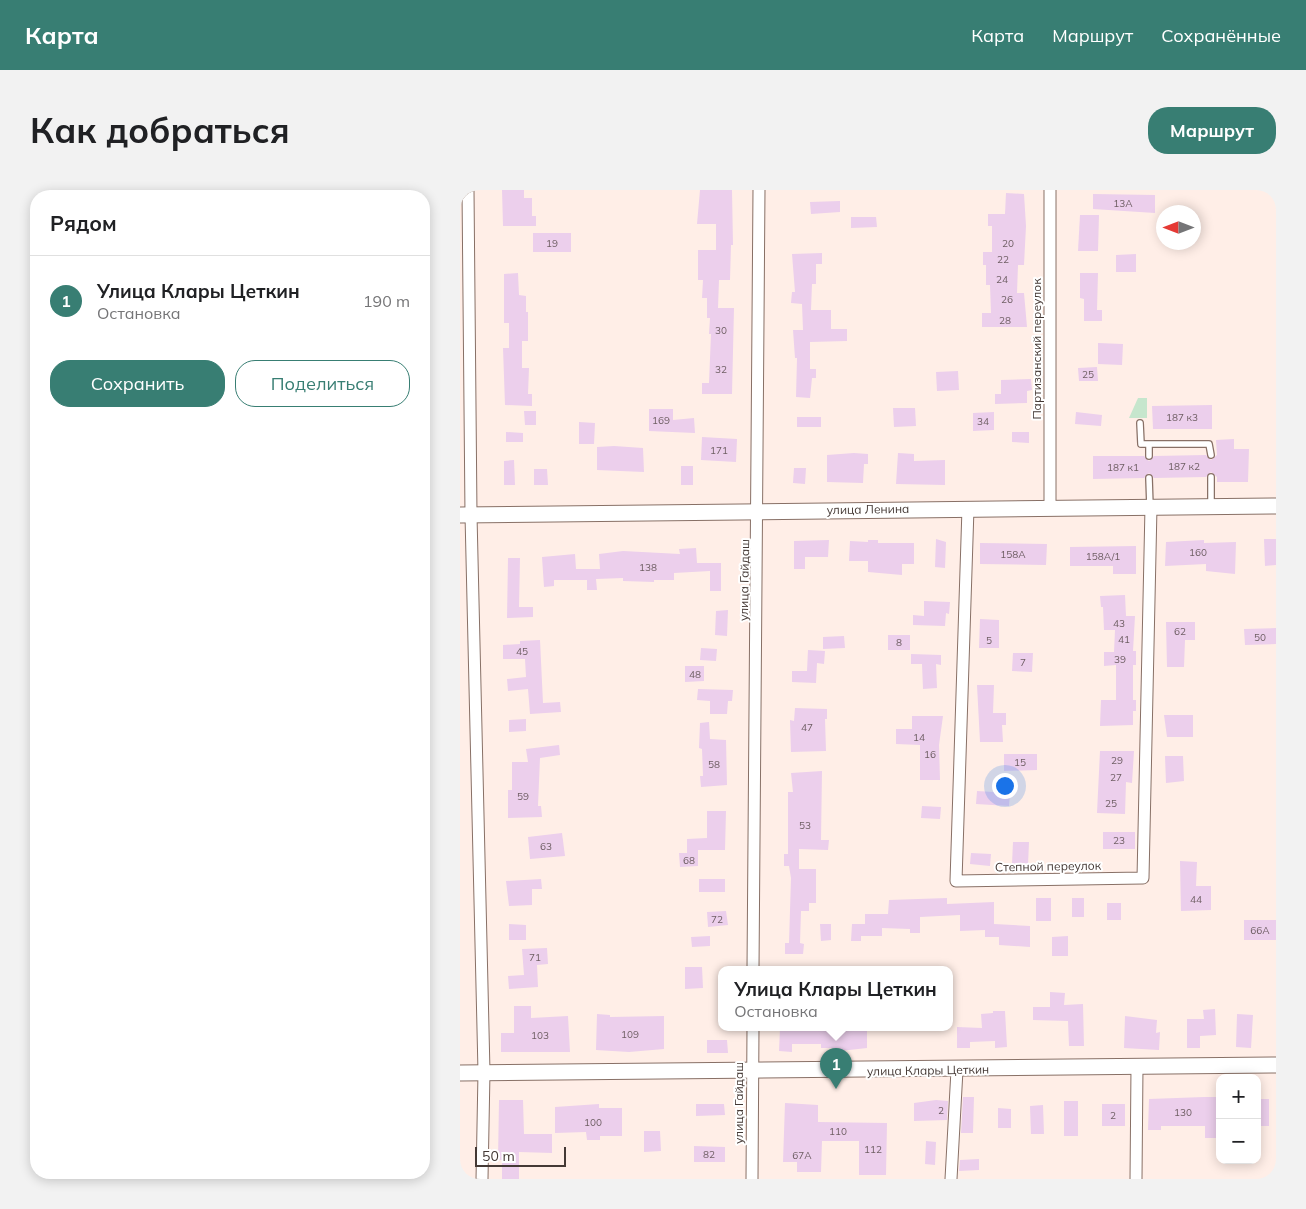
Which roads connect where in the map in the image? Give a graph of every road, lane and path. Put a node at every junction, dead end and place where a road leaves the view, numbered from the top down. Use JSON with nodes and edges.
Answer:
{"nodes":[{"id":1,"x":468,"y":190,"type":"edge"},
{"id":2,"x":759,"y":190,"type":"edge"},
{"id":3,"x":1050,"y":190,"type":"edge"},
{"id":4,"x":1140,"y":423,"type":"dead end"},
{"id":5,"x":1149,"y":445,"type":"junction"},
{"id":6,"x":1210,"y":455,"type":"dead end"},
{"id":7,"x":1149,"y":456,"type":"dead end"},
{"id":8,"x":1211,"y":477,"type":"dead end"},
{"id":9,"x":1149,"y":478,"type":"dead end"},
{"id":10,"x":1276,"y":506,"type":"edge"},
{"id":11,"x":1150,"y":507,"type":"junction"},
{"id":12,"x":1211,"y":507,"type":"junction"},
{"id":13,"x":968,"y":508,"type":"junction"},
{"id":14,"x":1050,"y":508,"type":"junction"},
{"id":15,"x":758,"y":510,"type":"junction"},
{"id":16,"x":465,"y":515,"type":"edge"},
{"id":17,"x":753,"y":966,"type":"edge"},
{"id":18,"x":753,"y":1031,"type":"edge"},
{"id":19,"x":1276,"y":1065,"type":"edge"},
{"id":20,"x":1137,"y":1067,"type":"junction"},
{"id":21,"x":957,"y":1070,"type":"junction"},
{"id":22,"x":752,"y":1071,"type":"junction"},
{"id":23,"x":484,"y":1072,"type":"junction"},
{"id":24,"x":460,"y":1073,"type":"edge"},
{"id":25,"x":482,"y":1179,"type":"edge"},
{"id":26,"x":752,"y":1179,"type":"edge"},
{"id":27,"x":951,"y":1179,"type":"edge"},
{"id":28,"x":1136,"y":1179,"type":"edge"}],
"edges":[{"from":1,"to":16,"type":"street"},
{"from":2,"to":15,"type":"street","name":"улица Гайдаш"},
{"from":3,"to":14,"type":"street","name":"Партизанский переулок"},
{"from":4,"to":5,"type":"lane"},
{"from":5,"to":6,"type":"lane"},
{"from":5,"to":7,"type":"lane"},
{"from":8,"to":12,"type":"lane"},
{"from":9,"to":11,"type":"lane"},
{"from":10,"to":12,"type":"main road","name":"улица Ленина"},
{"from":11,"to":12,"type":"main road","name":"улица Ленина"},
{"from":11,"to":13,"type":"street","name":"Степной переулок"},
{"from":11,"to":14,"type":"main road","name":"улица Ленина"},
{"from":13,"to":14,"type":"main road","name":"улица Ленина"},
{"from":13,"to":15,"type":"main road","name":"улица Ленина"},
{"from":15,"to":16,"type":"main road","name":"улица Ленина"},
{"from":15,"to":17,"type":"street","name":"улица Гайдаш"},
{"from":16,"to":23,"type":"street"},
{"from":18,"to":22,"type":"street","name":"улица Гайдаш"},
{"from":19,"to":20,"type":"main road","name":"улица Клары Цеткин"},
{"from":20,"to":21,"type":"main road","name":"улица Клары Цеткин"},
{"from":20,"to":28,"type":"street"},
{"from":21,"to":22,"type":"main road","name":"улица Клары Цеткин"},
{"from":21,"to":27,"type":"street"},
{"from":22,"to":23,"type":"main road","name":"улица Клары Цеткин"},
{"from":22,"to":26,"type":"street","name":"улица Гайдаш"},
{"from":23,"to":24,"type":"main road","name":"улица Клары Цеткин"},
{"from":23,"to":25,"type":"street"}]}
